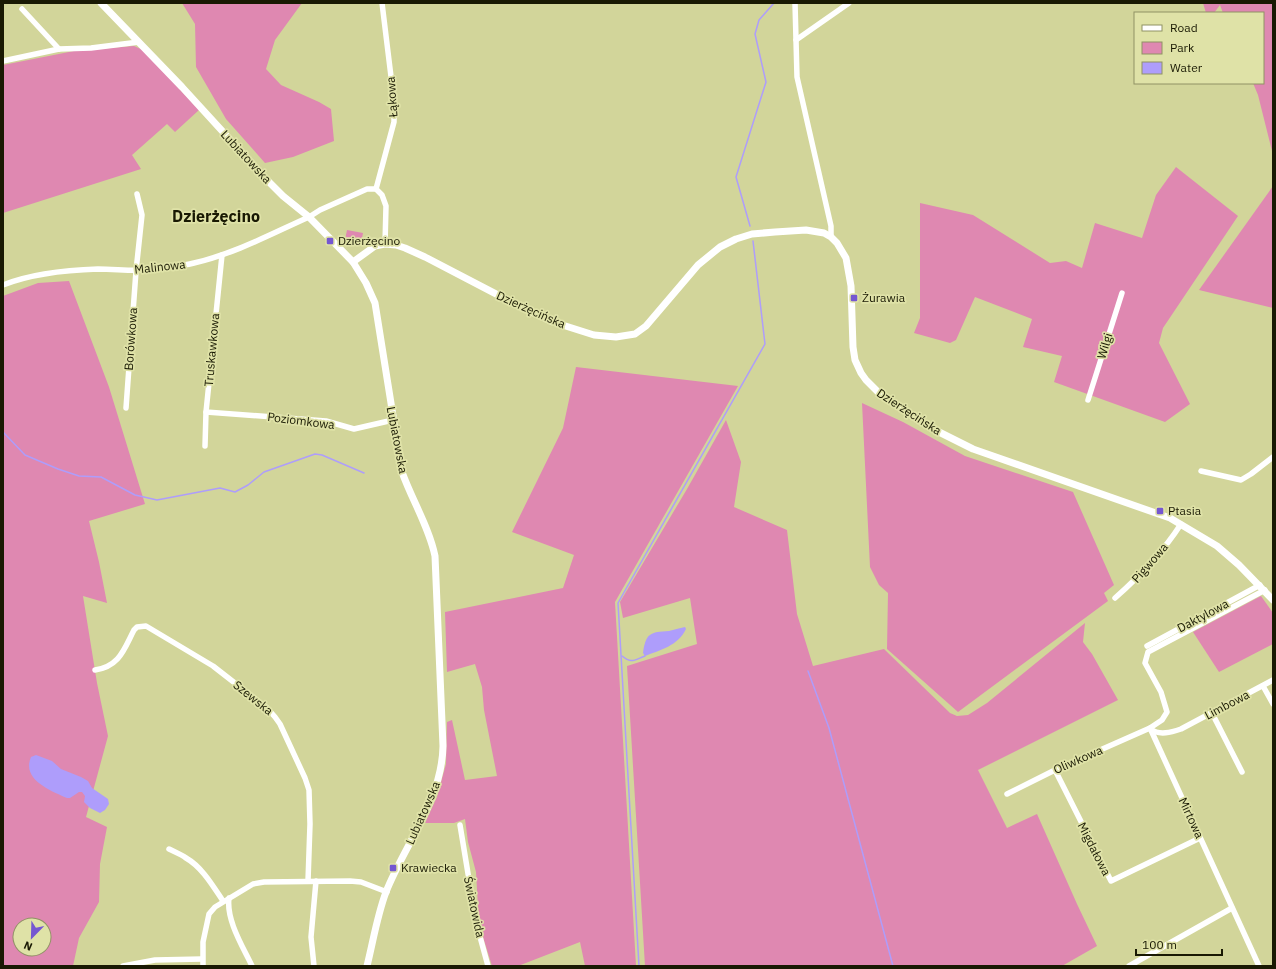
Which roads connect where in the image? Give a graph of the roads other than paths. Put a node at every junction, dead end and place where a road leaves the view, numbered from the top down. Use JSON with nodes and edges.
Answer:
{"nodes":[{"id":1,"x":101,"y":3,"type":"edge"},
{"id":2,"x":382,"y":3,"type":"edge"},
{"id":3,"x":795,"y":3,"type":"edge"},
{"id":4,"x":849,"y":3,"type":"edge"},
{"id":5,"x":22,"y":9,"type":"dead end"},
{"id":6,"x":796,"y":40,"type":"junction"},
{"id":7,"x":139,"y":42,"type":"junction"},
{"id":8,"x":59,"y":49,"type":"junction"},
{"id":9,"x":3,"y":61,"type":"edge"},
{"id":10,"x":376,"y":189,"type":"junction"},
{"id":11,"x":137,"y":194,"type":"dead end"},
{"id":12,"x":310,"y":217,"type":"junction"},
{"id":13,"x":831,"y":237,"type":"junction"},
{"id":14,"x":385,"y":244,"type":"junction"},
{"id":15,"x":222,"y":255,"type":"junction"},
{"id":16,"x":353,"y":262,"type":"junction"},
{"id":17,"x":136,"y":270,"type":"junction"},
{"id":18,"x":3,"y":285,"type":"edge"},
{"id":19,"x":1122,"y":293,"type":"dead end"},
{"id":20,"x":1088,"y":400,"type":"dead end"},
{"id":21,"x":126,"y":408,"type":"dead end"},
{"id":22,"x":206,"y":412,"type":"junction"},
{"id":23,"x":393,"y":420,"type":"junction"},
{"id":24,"x":205,"y":446,"type":"dead end"},
{"id":25,"x":1273,"y":457,"type":"edge"},
{"id":26,"x":1201,"y":471,"type":"dead end"},
{"id":27,"x":1181,"y":524,"type":"junction"},
{"id":28,"x":1262,"y":588,"type":"junction"},
{"id":29,"x":1116,"y":598,"type":"dead end"},
{"id":30,"x":1273,"y":600,"type":"edge"},
{"id":31,"x":1147,"y":646,"type":"dead end"},
{"id":32,"x":96,"y":670,"type":"dead end"},
{"id":33,"x":1273,"y":680,"type":"edge"},
{"id":34,"x":1263,"y":686,"type":"junction"},
{"id":35,"x":1273,"y":704,"type":"edge"},
{"id":36,"x":1212,"y":713,"type":"junction"},
{"id":37,"x":1150,"y":728,"type":"junction"},
{"id":38,"x":1055,"y":770,"type":"junction"},
{"id":39,"x":1242,"y":772,"type":"dead end"},
{"id":40,"x":1007,"y":794,"type":"dead end"},
{"id":41,"x":460,"y":824,"type":"dead end"},
{"id":42,"x":1200,"y":838,"type":"junction"},
{"id":43,"x":169,"y":849,"type":"dead end"},
{"id":44,"x":316,"y":881,"type":"junction"},
{"id":45,"x":308,"y":882,"type":"junction"},
{"id":46,"x":387,"y":892,"type":"junction"},
{"id":47,"x":229,"y":898,"type":"junction"},
{"id":48,"x":224,"y":901,"type":"junction"},
{"id":49,"x":1232,"y":908,"type":"junction"},
{"id":50,"x":202,"y":959,"type":"junction"},
{"id":51,"x":123,"y":966,"type":"edge"},
{"id":52,"x":203,"y":966,"type":"edge"},
{"id":53,"x":252,"y":966,"type":"edge"},
{"id":54,"x":314,"y":966,"type":"edge"},
{"id":55,"x":367,"y":966,"type":"edge"},
{"id":56,"x":488,"y":966,"type":"edge"},
{"id":57,"x":1129,"y":966,"type":"edge"},
{"id":58,"x":1259,"y":966,"type":"edge"}],
"edges":[{"from":1,"to":7,"type":"street","name":"Lubiatowska"},
{"from":2,"to":10,"type":"street","name":"Łąkowa"},
{"from":3,"to":6,"type":"street"},
{"from":4,"to":6,"type":"street"},
{"from":5,"to":8,"type":"street"},
{"from":6,"to":13,"type":"street"},
{"from":7,"to":8,"type":"street"},
{"from":7,"to":12,"type":"street","name":"Lubiatowska"},
{"from":8,"to":9,"type":"street"},
{"from":10,"to":12,"type":"street"},
{"from":10,"to":14,"type":"street"},
{"from":11,"to":17,"type":"street","name":"Borówkowa"},
{"from":12,"to":15,"type":"street","name":"Malinowa"},
{"from":12,"to":16,"type":"street","name":"Lubiatowska"},
{"from":13,"to":14,"type":"street","name":"Dzierżęcińska"},
{"from":13,"to":27,"type":"street","name":"Dzierżęcińska"},
{"from":14,"to":16,"type":"street"},
{"from":15,"to":17,"type":"street","name":"Malinowa"},
{"from":15,"to":22,"type":"street","name":"Truskawkowa"},
{"from":16,"to":23,"type":"street","name":"Lubiatowska"},
{"from":17,"to":18,"type":"street","name":"Malinowa"},
{"from":17,"to":21,"type":"street","name":"Borówkowa"},
{"from":19,"to":20,"type":"street","name":"Wilgi"},
{"from":22,"to":23,"type":"street","name":"Poziomkowa"},
{"from":22,"to":24,"type":"street","name":"Truskawkowa"},
{"from":23,"to":46,"type":"street","name":"Lubiatowska"},
{"from":25,"to":26,"type":"street"},
{"from":27,"to":28,"type":"street","name":"Dzierżęcińska"},
{"from":27,"to":29,"type":"street","name":"Pigwowa"},
{"from":28,"to":30,"type":"street","name":"Dzierżęcińska"},
{"from":28,"to":31,"type":"street","name":"Daktylowa"},
{"from":28,"to":37,"type":"street","name":"Oliwkowa"},
{"from":32,"to":45,"type":"street","name":"Szewska"},
{"from":33,"to":34,"type":"street","name":"Limbowa"},
{"from":34,"to":35,"type":"street"},
{"from":34,"to":36,"type":"street","name":"Limbowa"},
{"from":36,"to":37,"type":"street","name":"Limbowa"},
{"from":36,"to":39,"type":"street"},
{"from":37,"to":38,"type":"street","name":"Oliwkowa"},
{"from":37,"to":42,"type":"street","name":"Mirtowa"},
{"from":38,"to":40,"type":"street","name":"Oliwkowa"},
{"from":38,"to":42,"type":"street","name":"Migdałowa"},
{"from":41,"to":56,"type":"street","name":"Światowida"},
{"from":42,"to":49,"type":"street","name":"Mirtowa"},
{"from":43,"to":48,"type":"street"},
{"from":44,"to":45,"type":"street"},
{"from":44,"to":46,"type":"street"},
{"from":44,"to":54,"type":"street"},
{"from":45,"to":47,"type":"street"},
{"from":46,"to":55,"type":"street","name":"Lubiatowska"},
{"from":47,"to":48,"type":"street"},
{"from":47,"to":53,"type":"street"},
{"from":48,"to":50,"type":"street"},
{"from":49,"to":57,"type":"street"},
{"from":49,"to":58,"type":"street","name":"Mirtowa"},
{"from":50,"to":51,"type":"street"},
{"from":50,"to":52,"type":"street"}]}
